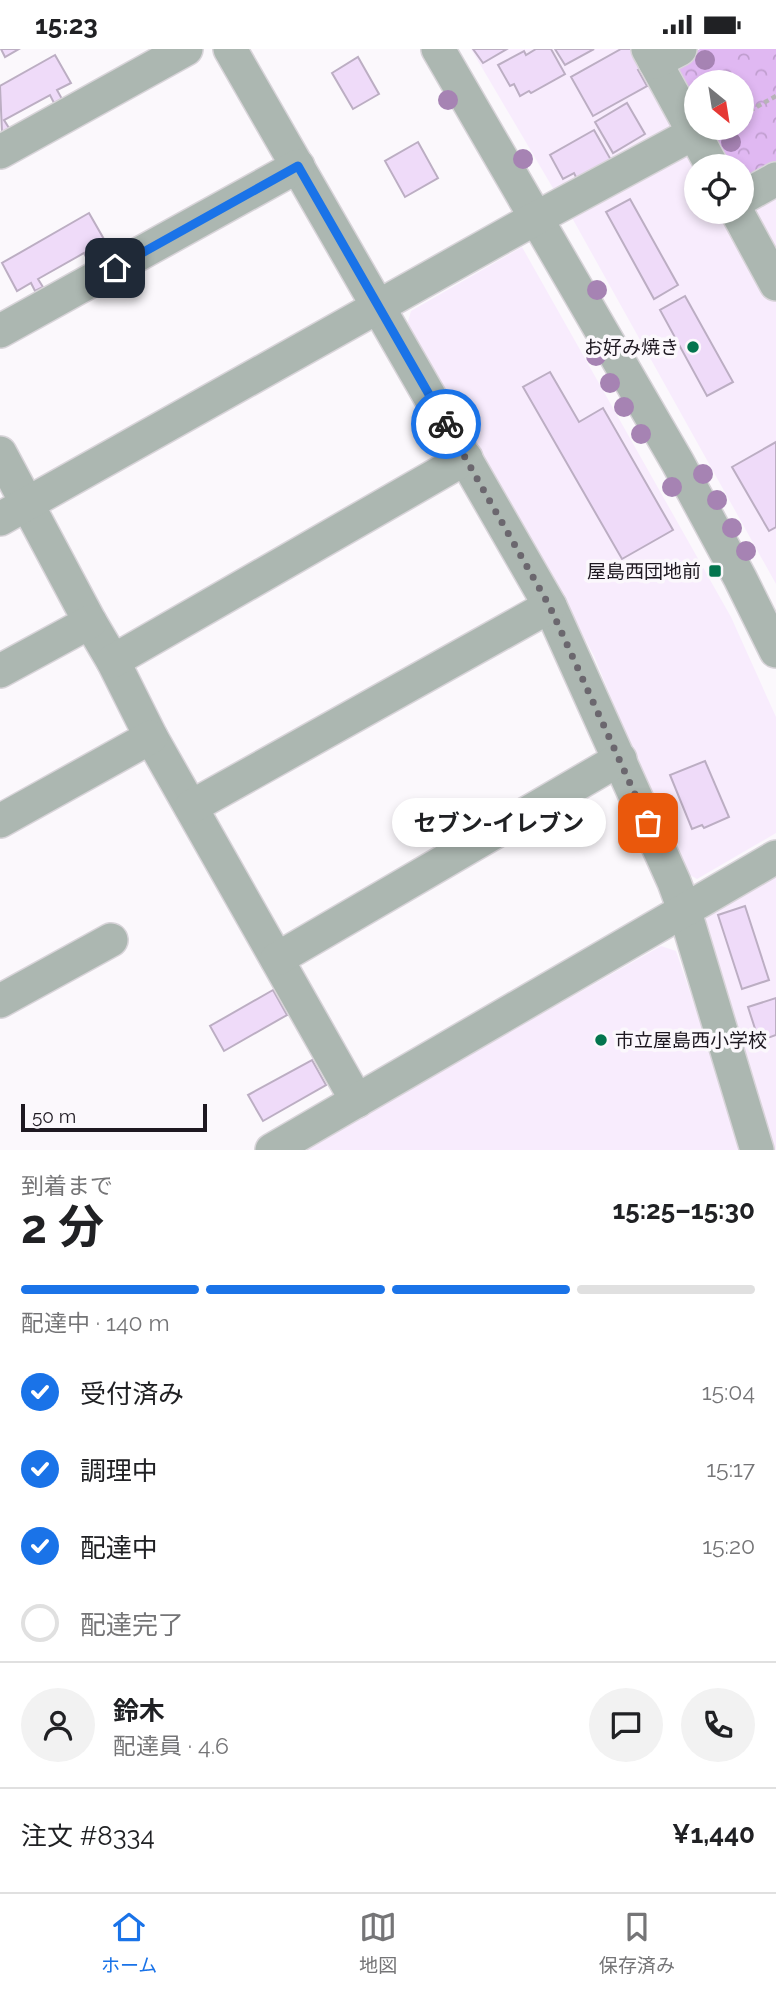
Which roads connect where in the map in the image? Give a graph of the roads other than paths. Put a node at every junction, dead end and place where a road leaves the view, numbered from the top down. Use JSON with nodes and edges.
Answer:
{"nodes":[{"id":1,"x":186,"y":49,"type":"edge"},
{"id":2,"x":230,"y":49,"type":"edge"},
{"id":3,"x":438,"y":49,"type":"edge"},
{"id":4,"x":661,"y":53,"type":"edge"},
{"id":5,"x":684,"y":109,"type":"edge"},
{"id":6,"x":684,"y":138,"type":"edge"},
{"id":7,"x":0,"y":152,"type":"edge"},
{"id":8,"x":298,"y":166,"type":"junction"},
{"id":9,"x":776,"y":179,"type":"edge"},
{"id":10,"x":754,"y":191,"type":"edge"},
{"id":11,"x":537,"y":218,"type":"junction"},
{"id":12,"x":744,"y":224,"type":"edge"},
{"id":13,"x":776,"y":284,"type":"edge"},
{"id":14,"x":377,"y":308,"type":"junction"},
{"id":15,"x":0,"y":331,"type":"edge"},
{"id":16,"x":0,"y":453,"type":"edge"},
{"id":17,"x":466,"y":458,"type":"junction"},
{"id":18,"x":14,"y":512,"type":"edge"},
{"id":19,"x":550,"y":607,"type":"junction"},
{"id":20,"x":90,"y":622,"type":"junction"},
{"id":21,"x":776,"y":651,"type":"edge"},
{"id":22,"x":113,"y":661,"type":"junction"},
{"id":23,"x":0,"y":671,"type":"edge"},
{"id":24,"x":151,"y":737,"type":"junction"},
{"id":25,"x":620,"y":759,"type":"junction"},
{"id":26,"x":191,"y":807,"type":"junction"},
{"id":27,"x":0,"y":821,"type":"edge"},
{"id":28,"x":776,"y":857,"type":"edge"},
{"id":29,"x":685,"y":912,"type":"junction"},
{"id":30,"x":111,"y":940,"type":"dead end"},
{"id":31,"x":277,"y":959,"type":"junction"},
{"id":32,"x":0,"y":1001,"type":"edge"},
{"id":33,"x":357,"y":1101,"type":"junction"},
{"id":34,"x":272,"y":1150,"type":"edge"},
{"id":35,"x":757,"y":1150,"type":"edge"}],
"edges":[{"from":1,"to":7,"type":"street"},
{"from":2,"to":8,"type":"street"},
{"from":3,"to":11,"type":"street"},
{"from":4,"to":5,"type":"street"},
{"from":6,"to":11,"type":"street"},
{"from":8,"to":14,"type":"street"},
{"from":8,"to":15,"type":"street"},
{"from":9,"to":10,"type":"street"},
{"from":11,"to":14,"type":"street"},
{"from":11,"to":21,"type":"street"},
{"from":12,"to":13,"type":"street"},
{"from":14,"to":17,"type":"street"},
{"from":14,"to":18,"type":"street"},
{"from":16,"to":18,"type":"street"},
{"from":17,"to":19,"type":"street"},
{"from":17,"to":22,"type":"street"},
{"from":18,"to":20,"type":"street"},
{"from":19,"to":25,"type":"street"},
{"from":19,"to":26,"type":"street"},
{"from":20,"to":22,"type":"street"},
{"from":20,"to":23,"type":"street"},
{"from":22,"to":24,"type":"street"},
{"from":24,"to":26,"type":"street"},
{"from":24,"to":27,"type":"street"},
{"from":25,"to":29,"type":"street"},
{"from":25,"to":31,"type":"street"},
{"from":26,"to":31,"type":"street"},
{"from":28,"to":29,"type":"street"},
{"from":29,"to":33,"type":"street"},
{"from":29,"to":35,"type":"street"},
{"from":30,"to":32,"type":"street"},
{"from":31,"to":33,"type":"street"},
{"from":33,"to":34,"type":"street"}]}
